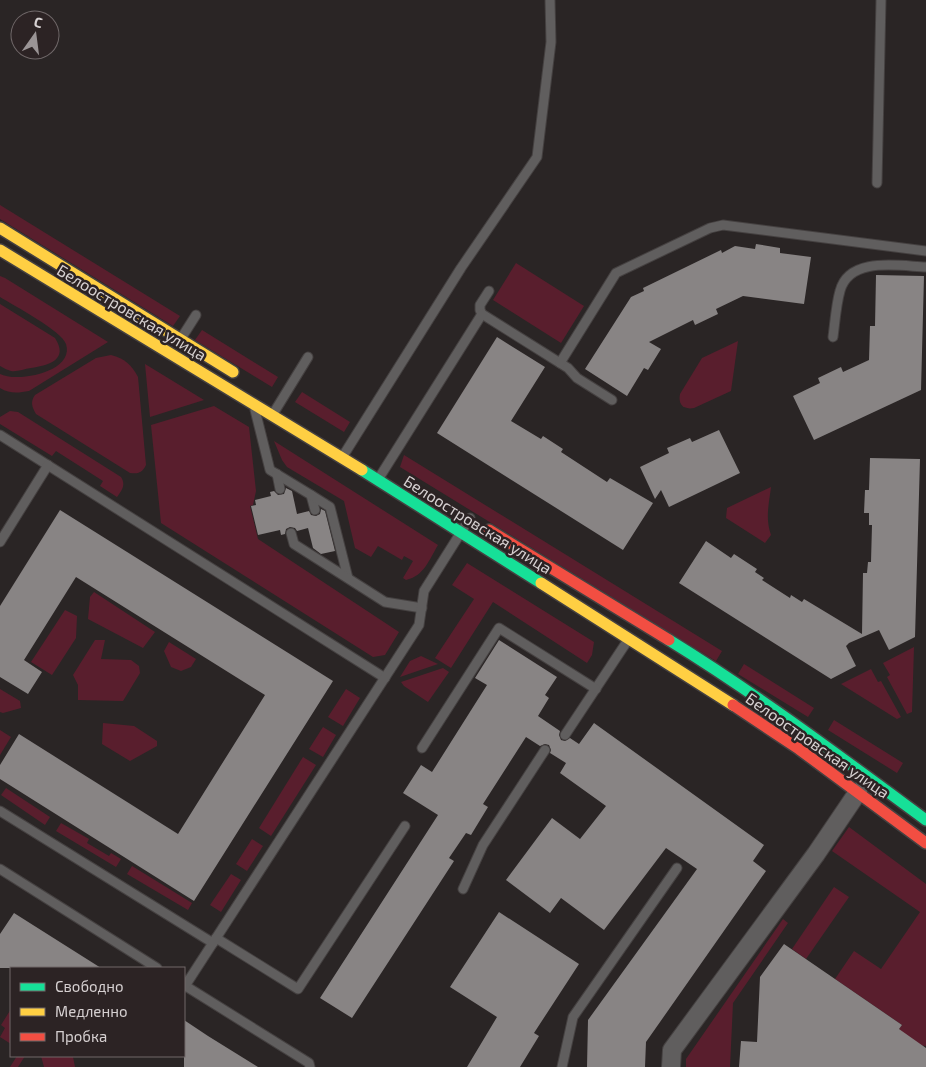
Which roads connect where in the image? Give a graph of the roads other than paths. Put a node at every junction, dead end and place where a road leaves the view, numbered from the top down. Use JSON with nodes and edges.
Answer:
{"nodes":[{"id":1,"x":550,"y":0,"type":"edge"},
{"id":2,"x":881,"y":0,"type":"edge"},
{"id":3,"x":877,"y":183,"type":"dead end"},
{"id":4,"x":0,"y":228,"type":"edge"},
{"id":5,"x":0,"y":250,"type":"edge"},
{"id":6,"x":926,"y":251,"type":"edge"},
{"id":7,"x":926,"y":267,"type":"edge"},
{"id":8,"x":489,"y":291,"type":"dead end"},
{"id":9,"x":482,"y":314,"type":"junction"},
{"id":10,"x":196,"y":315,"type":"dead end"},
{"id":11,"x":833,"y":337,"type":"dead end"},
{"id":12,"x":181,"y":340,"type":"junction"},
{"id":13,"x":172,"y":355,"type":"junction"},
{"id":14,"x":308,"y":357,"type":"dead end"},
{"id":15,"x":560,"y":363,"type":"junction"},
{"id":16,"x":239,"y":376,"type":"dead end"},
{"id":17,"x":612,"y":400,"type":"dead end"},
{"id":18,"x":254,"y":404,"type":"junction"},
{"id":19,"x":272,"y":415,"type":"junction"},
{"id":20,"x":0,"y":435,"type":"edge"},
{"id":21,"x":342,"y":458,"type":"junction"},
{"id":22,"x":48,"y":465,"type":"junction"},
{"id":23,"x":276,"y":474,"type":"junction"},
{"id":24,"x":378,"y":480,"type":"junction"},
{"id":25,"x":280,"y":490,"type":"dead end"},
{"id":26,"x":311,"y":495,"type":"junction"},
{"id":27,"x":315,"y":510,"type":"dead end"},
{"id":28,"x":466,"y":515,"type":"joint"},
{"id":29,"x":291,"y":532,"type":"dead end"},
{"id":30,"x":461,"y":532,"type":"junction"},
{"id":31,"x":0,"y":542,"type":"edge"},
{"id":32,"x":325,"y":553,"type":"dead end"},
{"id":33,"x":328,"y":566,"type":"junction"},
{"id":34,"x":348,"y":578,"type":"junction"},
{"id":35,"x":422,"y":608,"type":"junction"},
{"id":36,"x":629,"y":637,"type":"junction"},
{"id":37,"x":385,"y":678,"type":"junction"},
{"id":38,"x":596,"y":689,"type":"junction"},
{"id":39,"x":565,"y":735,"type":"dead end"},
{"id":40,"x":422,"y":748,"type":"dead end"},
{"id":41,"x":545,"y":750,"type":"dead end"},
{"id":42,"x":858,"y":792,"type":"junction"},
{"id":43,"x":0,"y":811,"type":"edge"},
{"id":44,"x":926,"y":821,"type":"edge"},
{"id":45,"x":405,"y":826,"type":"dead end"},
{"id":46,"x":921,"y":840,"type":"edge"},
{"id":47,"x":677,"y":868,"type":"dead end"},
{"id":48,"x":0,"y":869,"type":"edge"},
{"id":49,"x":463,"y":888,"type":"dead end"},
{"id":50,"x":214,"y":941,"type":"junction"},
{"id":51,"x":156,"y":967,"type":"edge"},
{"id":52,"x":185,"y":984,"type":"edge"},
{"id":53,"x":185,"y":986,"type":"edge"},
{"id":54,"x":310,"y":1067,"type":"edge"},
{"id":55,"x":562,"y":1067,"type":"edge"},
{"id":56,"x":671,"y":1067,"type":"edge"}],
"edges":[{"from":1,"to":21,"type":"lane"},
{"from":2,"to":3,"type":"lane"},
{"from":4,"to":12,"type":"main road","name":"Белоостровская улица"},
{"from":5,"to":13,"type":"main road","name":"Белоостровская улица"},
{"from":6,"to":15,"type":"lane"},
{"from":7,"to":11,"type":"lane"},
{"from":8,"to":9,"type":"lane"},
{"from":9,"to":15,"type":"lane"},
{"from":9,"to":24,"type":"lane"},
{"from":10,"to":12,"type":"lane"},
{"from":12,"to":13,"type":"lane"},
{"from":12,"to":16,"type":"main road","name":"Белоостровская улица"},
{"from":13,"to":18,"type":"main road","name":"Белоостровская улица"},
{"from":14,"to":19,"type":"lane"},
{"from":15,"to":17,"type":"lane"},
{"from":18,"to":19,"type":"main road","name":"Белоостровская улица"},
{"from":18,"to":23,"type":"lane"},
{"from":19,"to":21,"type":"main road","name":"Белоостровская улица"},
{"from":20,"to":22,"type":"lane"},
{"from":21,"to":24,"type":"main road","name":"Белоостровская улица"},
{"from":22,"to":31,"type":"lane"},
{"from":22,"to":37,"type":"lane"},
{"from":23,"to":25,"type":"lane"},
{"from":23,"to":26,"type":"lane"},
{"from":24,"to":30,"type":"main road","name":"Белоостровская улица"},
{"from":26,"to":27,"type":"lane"},
{"from":26,"to":34,"type":"lane"},
{"from":28,"to":30,"type":"lane"},
{"from":28,"to":44,"type":"main road","name":"Белоостровская улица"},
{"from":29,"to":33,"type":"lane"},
{"from":30,"to":35,"type":"lane"},
{"from":30,"to":36,"type":"main road","name":"Белоостровская улица"},
{"from":32,"to":33,"type":"lane"},
{"from":33,"to":34,"type":"lane"},
{"from":34,"to":35,"type":"lane"},
{"from":35,"to":37,"type":"lane"},
{"from":36,"to":38,"type":"lane"},
{"from":36,"to":42,"type":"main road","name":"Белоостровская улица"},
{"from":37,"to":50,"type":"lane"},
{"from":38,"to":39,"type":"lane"},
{"from":38,"to":40,"type":"lane"},
{"from":41,"to":49,"type":"lane"},
{"from":42,"to":46,"type":"main road","name":"Белоостровская улица"},
{"from":42,"to":56,"type":"street"},
{"from":43,"to":50,"type":"lane"},
{"from":44,"to":46,"type":"main road"},
{"from":45,"to":50,"type":"lane"},
{"from":47,"to":55,"type":"lane"},
{"from":48,"to":51,"type":"lane"},
{"from":50,"to":52,"type":"lane"},
{"from":53,"to":54,"type":"lane"}]}
